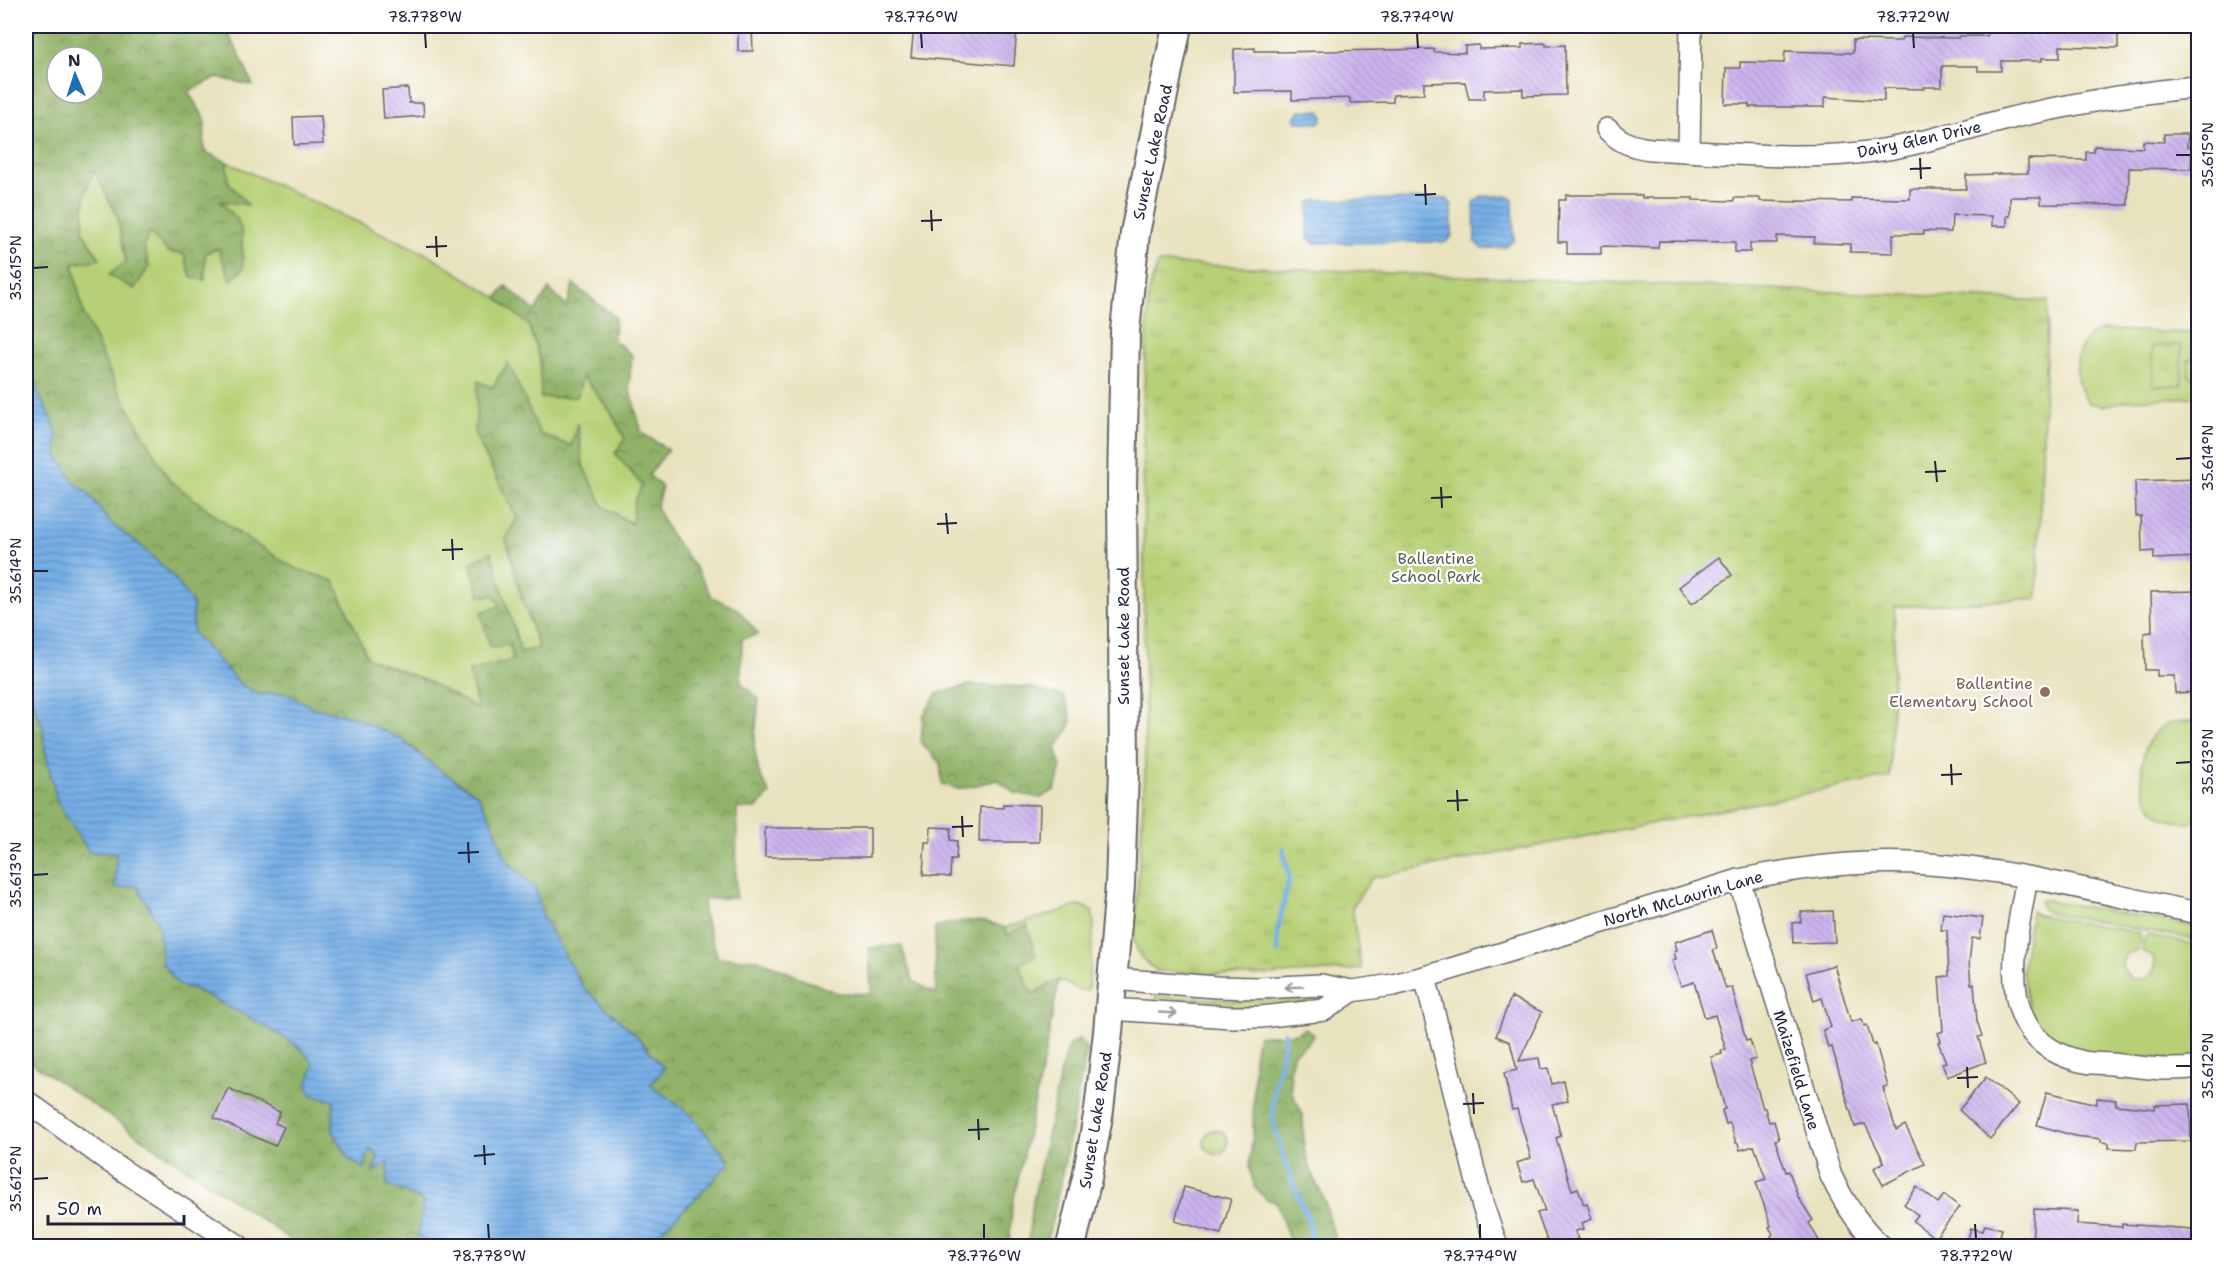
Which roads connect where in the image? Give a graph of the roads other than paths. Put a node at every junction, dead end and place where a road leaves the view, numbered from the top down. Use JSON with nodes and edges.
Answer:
{"nodes":[{"id":1,"x":1177,"y":26,"type":"edge"},
{"id":2,"x":1691,"y":26,"type":"edge"},
{"id":3,"x":2199,"y":87,"type":"edge"},
{"id":4,"x":1607,"y":129,"type":"dead end"},
{"id":5,"x":1689,"y":151,"type":"junction"},
{"id":6,"x":2027,"y":878,"type":"junction"},
{"id":7,"x":1739,"y":880,"type":"junction"},
{"id":8,"x":2199,"y":912,"type":"edge"},
{"id":9,"x":1425,"y":977,"type":"junction"},
{"id":10,"x":1112,"y":979,"type":"junction"},
{"id":11,"x":1352,"y":991,"type":"junction"},
{"id":12,"x":1110,"y":1009,"type":"junction"},
{"id":13,"x":2199,"y":1067,"type":"edge"},
{"id":14,"x":26,"y":1101,"type":"edge"},
{"id":15,"x":239,"y":1246,"type":"edge"},
{"id":16,"x":1071,"y":1246,"type":"edge"},
{"id":17,"x":1497,"y":1246,"type":"edge"},
{"id":18,"x":1881,"y":1246,"type":"edge"}],
"edges":[{"from":1,"to":10,"type":"main road","name":"Sunset Lake Road"},
{"from":2,"to":5,"type":"street"},
{"from":3,"to":5,"type":"street","name":"Dairy Glen Drive"},
{"from":4,"to":5,"type":"street","name":"Dairy Glen Drive"},
{"from":6,"to":7,"type":"street","name":"North McLaurin Lane"},
{"from":6,"to":8,"type":"street","name":"North McLaurin Lane"},
{"from":6,"to":13,"type":"street"},
{"from":7,"to":9,"type":"street","name":"North McLaurin Lane"},
{"from":7,"to":18,"type":"street","name":"Maizefield Lane"},
{"from":9,"to":11,"type":"street","name":"North McLaurin Lane"},
{"from":9,"to":17,"type":"street"},
{"from":11,"to":10,"type":"street","name":"North McLaurin Lane","one_way":true},
{"from":10,"to":12,"type":"main road","name":"Sunset Lake Road"},
{"from":12,"to":11,"type":"street","name":"North McLaurin Lane","one_way":true},
{"from":12,"to":16,"type":"main road","name":"Sunset Lake Road"},
{"from":14,"to":15,"type":"street"}]}
